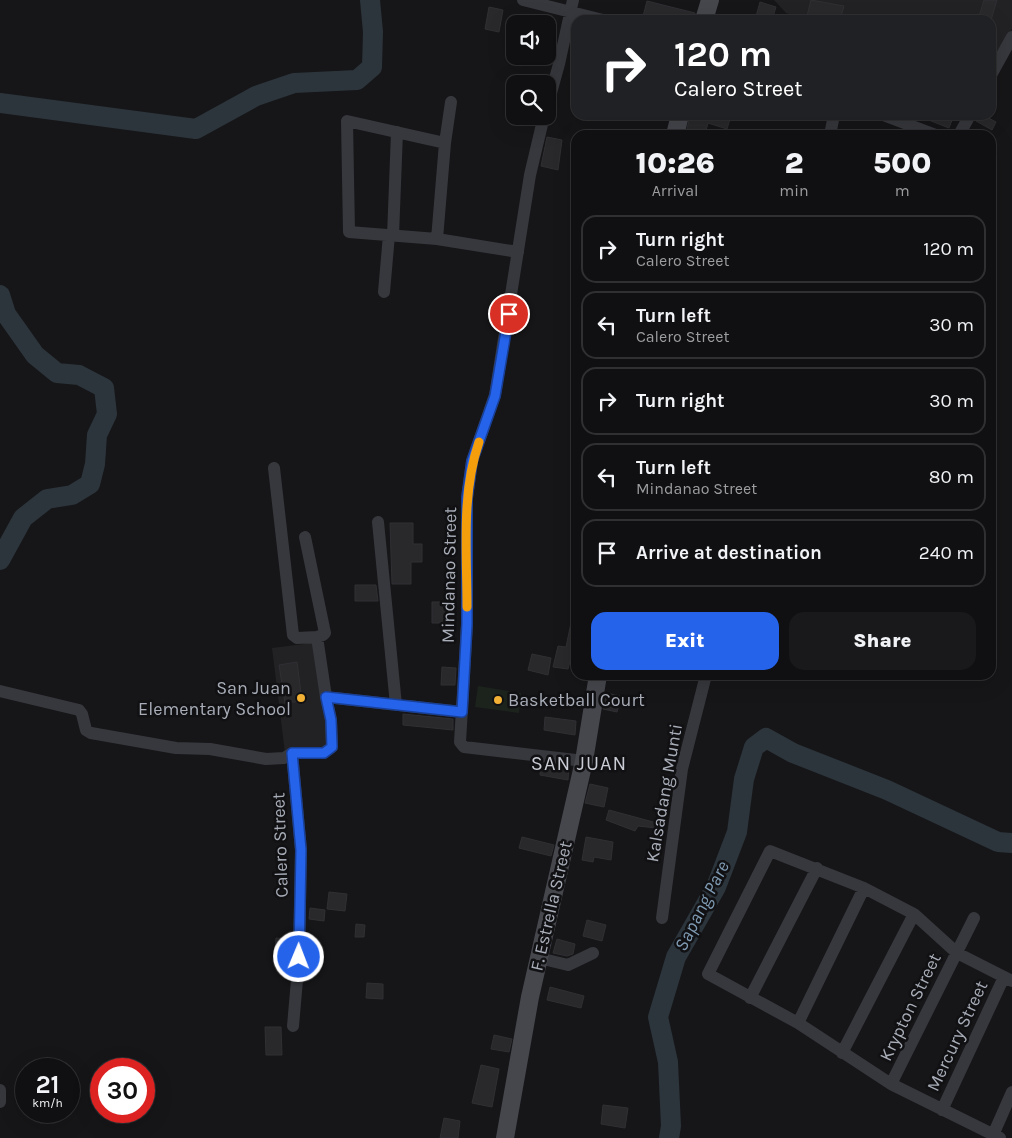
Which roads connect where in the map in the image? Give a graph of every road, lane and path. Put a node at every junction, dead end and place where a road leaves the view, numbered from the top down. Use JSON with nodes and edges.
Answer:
{"nodes":[{"id":1,"x":523,"y":0,"type":"edge"},
{"id":2,"x":710,"y":0,"type":"edge"},
{"id":3,"x":572,"y":6,"type":"edge"},
{"id":4,"x":592,"y":15,"type":"edge"},
{"id":5,"x":706,"y":15,"type":"edge"},
{"id":6,"x":1012,"y":37,"type":"edge"},
{"id":7,"x":996,"y":66,"type":"edge"},
{"id":8,"x":556,"y":75,"type":"edge"},
{"id":9,"x":452,"y":102,"type":"dead end"},
{"id":10,"x":896,"y":120,"type":"edge"},
{"id":11,"x":542,"y":125,"type":"edge"},
{"id":12,"x":923,"y":130,"type":"edge"},
{"id":13,"x":397,"y":132,"type":"junction"},
{"id":14,"x":445,"y":143,"type":"junction"},
{"id":15,"x":391,"y":236,"type":"junction"},
{"id":16,"x":437,"y":239,"type":"junction"},
{"id":17,"x":518,"y":252,"type":"junction"},
{"id":18,"x":384,"y":292,"type":"dead end"},
{"id":19,"x":274,"y":468,"type":"dead end"},
{"id":20,"x":378,"y":522,"type":"dead end"},
{"id":21,"x":305,"y":537,"type":"dead end"},
{"id":22,"x":317,"y":637,"type":"junction"},
{"id":23,"x":597,"y":680,"type":"edge"},
{"id":24,"x":705,"y":680,"type":"edge"},
{"id":25,"x":0,"y":691,"type":"edge"},
{"id":26,"x":326,"y":697,"type":"junction"},
{"id":27,"x":396,"y":705,"type":"junction"},
{"id":28,"x":462,"y":712,"type":"junction"},
{"id":29,"x":292,"y":753,"type":"junction"},
{"id":30,"x":584,"y":761,"type":"junction"},
{"id":31,"x":817,"y":868,"type":"junction"},
{"id":32,"x":864,"y":888,"type":"junction"},
{"id":33,"x":914,"y":914,"type":"junction"},
{"id":34,"x":662,"y":918,"type":"dead end"},
{"id":35,"x":974,"y":918,"type":"dead end"},
{"id":36,"x":593,"y":953,"type":"dead end"},
{"id":37,"x":957,"y":953,"type":"junction"},
{"id":38,"x":539,"y":958,"type":"junction"},
{"id":39,"x":1008,"y":979,"type":"edge"},
{"id":40,"x":750,"y":998,"type":"junction"},
{"id":41,"x":798,"y":1024,"type":"junction"},
{"id":42,"x":293,"y":1026,"type":"dead end"},
{"id":43,"x":842,"y":1053,"type":"junction"},
{"id":44,"x":891,"y":1084,"type":"junction"},
{"id":45,"x":0,"y":1090,"type":"edge"},
{"id":46,"x":1012,"y":1092,"type":"edge"},
{"id":47,"x":0,"y":1102,"type":"edge"},
{"id":48,"x":942,"y":1110,"type":"junction"},
{"id":49,"x":996,"y":1136,"type":"edge"},
{"id":50,"x":505,"y":1138,"type":"edge"}],
"edges":[{"from":1,"to":3,"type":"street"},
{"from":2,"to":5,"type":"main road"},
{"from":3,"to":4,"type":"street"},
{"from":3,"to":8,"type":"street"},
{"from":6,"to":7,"type":"street"},
{"from":9,"to":14,"type":"street"},
{"from":10,"to":12,"type":"street"},
{"from":11,"to":17,"type":"street","name":"Mindanao Street"},
{"from":13,"to":14,"type":"street"},
{"from":13,"to":15,"type":"street"},
{"from":13,"to":15,"type":"street"},
{"from":14,"to":16,"type":"street"},
{"from":15,"to":16,"type":"street"},
{"from":15,"to":18,"type":"street"},
{"from":16,"to":17,"type":"street"},
{"from":17,"to":28,"type":"street","name":"Mindanao Street"},
{"from":19,"to":22,"type":"street"},
{"from":20,"to":27,"type":"street"},
{"from":21,"to":22,"type":"street"},
{"from":22,"to":26,"type":"street"},
{"from":23,"to":30,"type":"main road","name":"F. Estrella Street"},
{"from":24,"to":34,"type":"street","name":"Kalsadang Munti"},
{"from":25,"to":29,"type":"street"},
{"from":26,"to":27,"type":"street"},
{"from":26,"to":29,"type":"street"},
{"from":27,"to":28,"type":"street"},
{"from":28,"to":30,"type":"street","name":"Mindanao Street"},
{"from":29,"to":42,"type":"street","name":"Calero Street"},
{"from":30,"to":38,"type":"main road","name":"F. Estrella Street"},
{"from":31,"to":32,"type":"street"},
{"from":31,"to":40,"type":"street"},
{"from":31,"to":40,"type":"street"},
{"from":32,"to":33,"type":"street"},
{"from":32,"to":41,"type":"street"},
{"from":33,"to":37,"type":"street"},
{"from":33,"to":43,"type":"street"},
{"from":35,"to":37,"type":"street","name":"Krypton Street"},
{"from":36,"to":38,"type":"street"},
{"from":37,"to":39,"type":"street"},
{"from":37,"to":44,"type":"street","name":"Krypton Street"},
{"from":38,"to":50,"type":"main road","name":"F. Estrella Street"},
{"from":39,"to":48,"type":"street","name":"Mercury Street"},
{"from":40,"to":41,"type":"street"},
{"from":41,"to":43,"type":"street"},
{"from":43,"to":44,"type":"street"},
{"from":44,"to":48,"type":"street","name":"Krypton Street"},
{"from":45,"to":47,"type":"street"},
{"from":46,"to":49,"type":"street"},
{"from":48,"to":49,"type":"street","name":"Krypton Street"}]}
